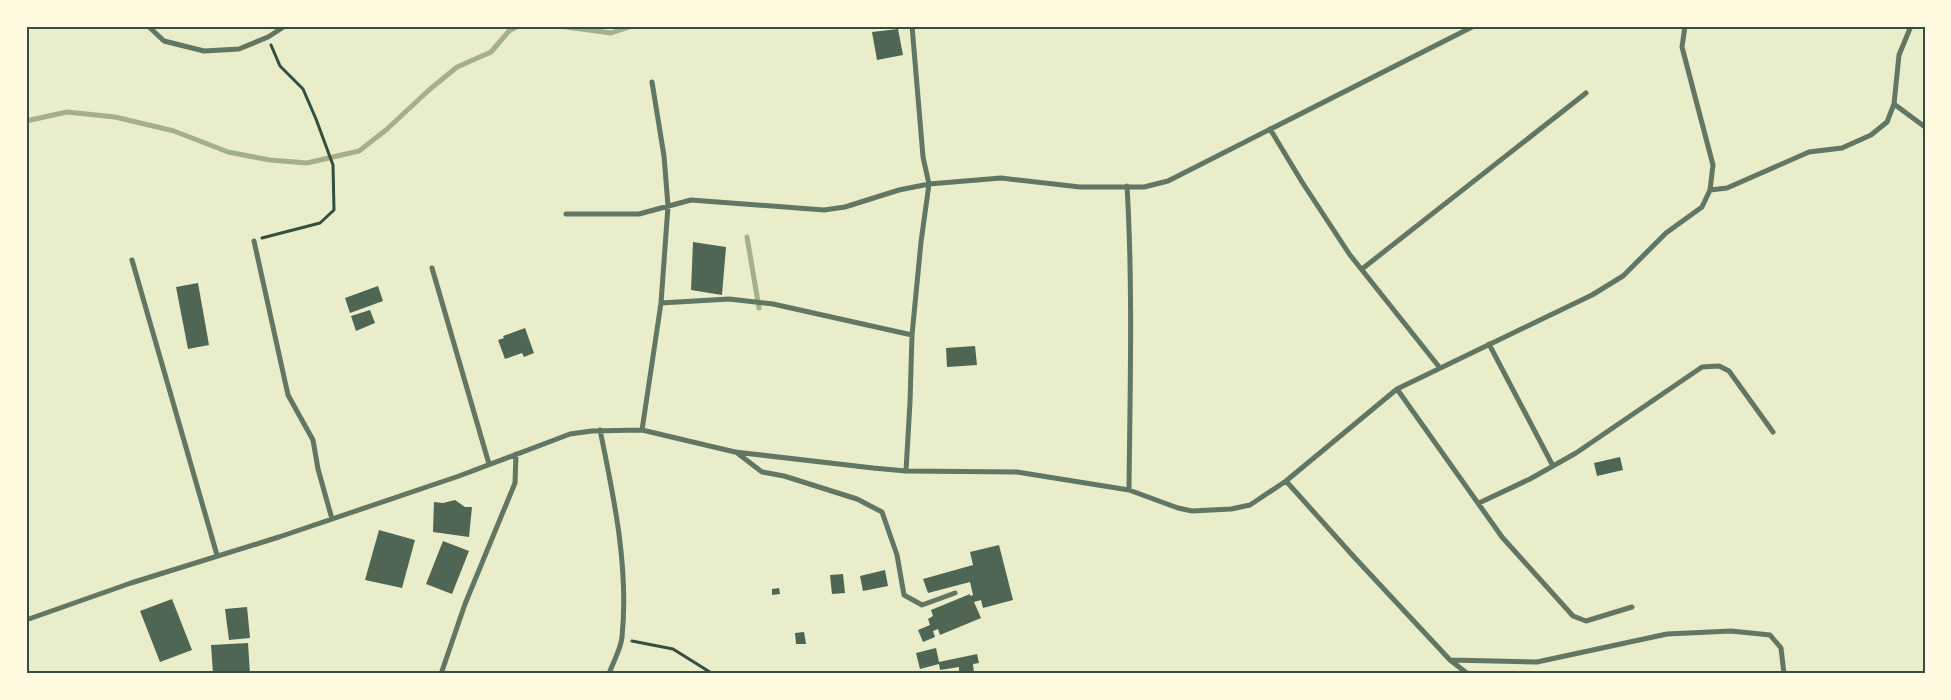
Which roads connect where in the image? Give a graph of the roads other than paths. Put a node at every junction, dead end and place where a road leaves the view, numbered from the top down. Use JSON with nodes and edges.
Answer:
{"nodes":[{"id":1,"x":148,"y":26,"type":"edge"},
{"id":2,"x":285,"y":26,"type":"edge"},
{"id":3,"x":912,"y":26,"type":"edge"},
{"id":4,"x":1474,"y":26,"type":"edge"},
{"id":5,"x":1685,"y":26,"type":"edge"},
{"id":6,"x":1911,"y":26,"type":"edge"},
{"id":7,"x":652,"y":82,"type":"dead end"},
{"id":8,"x":1586,"y":93,"type":"dead end"},
{"id":9,"x":1894,"y":104,"type":"junction"},
{"id":10,"x":1925,"y":127,"type":"edge"},
{"id":11,"x":1270,"y":129,"type":"junction"},
{"id":12,"x":929,"y":184,"type":"junction"},
{"id":13,"x":1127,"y":186,"type":"junction"},
{"id":14,"x":1710,"y":190,"type":"junction"},
{"id":15,"x":668,"y":206,"type":"junction"},
{"id":16,"x":566,"y":214,"type":"dead end"},
{"id":17,"x":254,"y":240,"type":"road end"},
{"id":18,"x":132,"y":260,"type":"dead end"},
{"id":19,"x":432,"y":268,"type":"dead end"},
{"id":20,"x":1362,"y":269,"type":"junction"},
{"id":21,"x":661,"y":303,"type":"junction"},
{"id":22,"x":912,"y":335,"type":"junction"},
{"id":23,"x":1490,"y":344,"type":"junction"},
{"id":24,"x":1440,"y":368,"type":"junction"},
{"id":25,"x":1397,"y":389,"type":"junction"},
{"id":26,"x":600,"y":430,"type":"junction"},
{"id":27,"x":642,"y":430,"type":"junction"},
{"id":28,"x":1773,"y":432,"type":"dead end"},
{"id":29,"x":736,"y":452,"type":"junction"},
{"id":30,"x":516,"y":454,"type":"junction"},
{"id":31,"x":489,"y":464,"type":"junction"},
{"id":32,"x":1553,"y":466,"type":"junction"},
{"id":33,"x":906,"y":470,"type":"junction"},
{"id":34,"x":1286,"y":481,"type":"junction"},
{"id":35,"x":1128,"y":490,"type":"junction"},
{"id":36,"x":1479,"y":503,"type":"junction"},
{"id":37,"x":332,"y":519,"type":"junction"},
{"id":38,"x":218,"y":555,"type":"junction"},
{"id":39,"x":955,"y":593,"type":"dead end"},
{"id":40,"x":1632,"y":607,"type":"dead end"},
{"id":41,"x":26,"y":620,"type":"edge"},
{"id":42,"x":1450,"y":660,"type":"junction"},
{"id":43,"x":440,"y":674,"type":"edge"},
{"id":44,"x":610,"y":674,"type":"edge"},
{"id":45,"x":1468,"y":674,"type":"edge"},
{"id":46,"x":1784,"y":674,"type":"edge"}],
"edges":[{"from":1,"to":2,"type":"street"},
{"from":3,"to":12,"type":"street"},
{"from":4,"to":11,"type":"street"},
{"from":5,"to":14,"type":"street"},
{"from":6,"to":9,"type":"street"},
{"from":7,"to":15,"type":"street"},
{"from":8,"to":20,"type":"street"},
{"from":9,"to":10,"type":"street"},
{"from":9,"to":14,"type":"street"},
{"from":11,"to":13,"type":"street"},
{"from":11,"to":20,"type":"street"},
{"from":12,"to":13,"type":"street"},
{"from":12,"to":15,"type":"street"},
{"from":12,"to":22,"type":"street"},
{"from":13,"to":35,"type":"street"},
{"from":14,"to":23,"type":"street"},
{"from":15,"to":16,"type":"street"},
{"from":15,"to":21,"type":"street"},
{"from":17,"to":37,"type":"street"},
{"from":18,"to":38,"type":"street"},
{"from":19,"to":31,"type":"street"},
{"from":20,"to":24,"type":"street"},
{"from":21,"to":22,"type":"street"},
{"from":21,"to":27,"type":"street"},
{"from":22,"to":33,"type":"street"},
{"from":23,"to":24,"type":"street"},
{"from":23,"to":32,"type":"street"},
{"from":24,"to":25,"type":"street"},
{"from":25,"to":34,"type":"street"},
{"from":25,"to":36,"type":"street"},
{"from":26,"to":27,"type":"street"},
{"from":26,"to":30,"type":"street"},
{"from":26,"to":44,"type":"street"},
{"from":27,"to":29,"type":"street"},
{"from":28,"to":32,"type":"street"},
{"from":29,"to":33,"type":"street"},
{"from":29,"to":39,"type":"street"},
{"from":30,"to":31,"type":"street"},
{"from":30,"to":43,"type":"street"},
{"from":31,"to":37,"type":"street"},
{"from":32,"to":36,"type":"street"},
{"from":33,"to":35,"type":"street"},
{"from":34,"to":35,"type":"street"},
{"from":34,"to":42,"type":"street"},
{"from":36,"to":40,"type":"street"},
{"from":37,"to":38,"type":"street"},
{"from":38,"to":41,"type":"street"},
{"from":42,"to":45,"type":"street"},
{"from":42,"to":46,"type":"street"}]}
